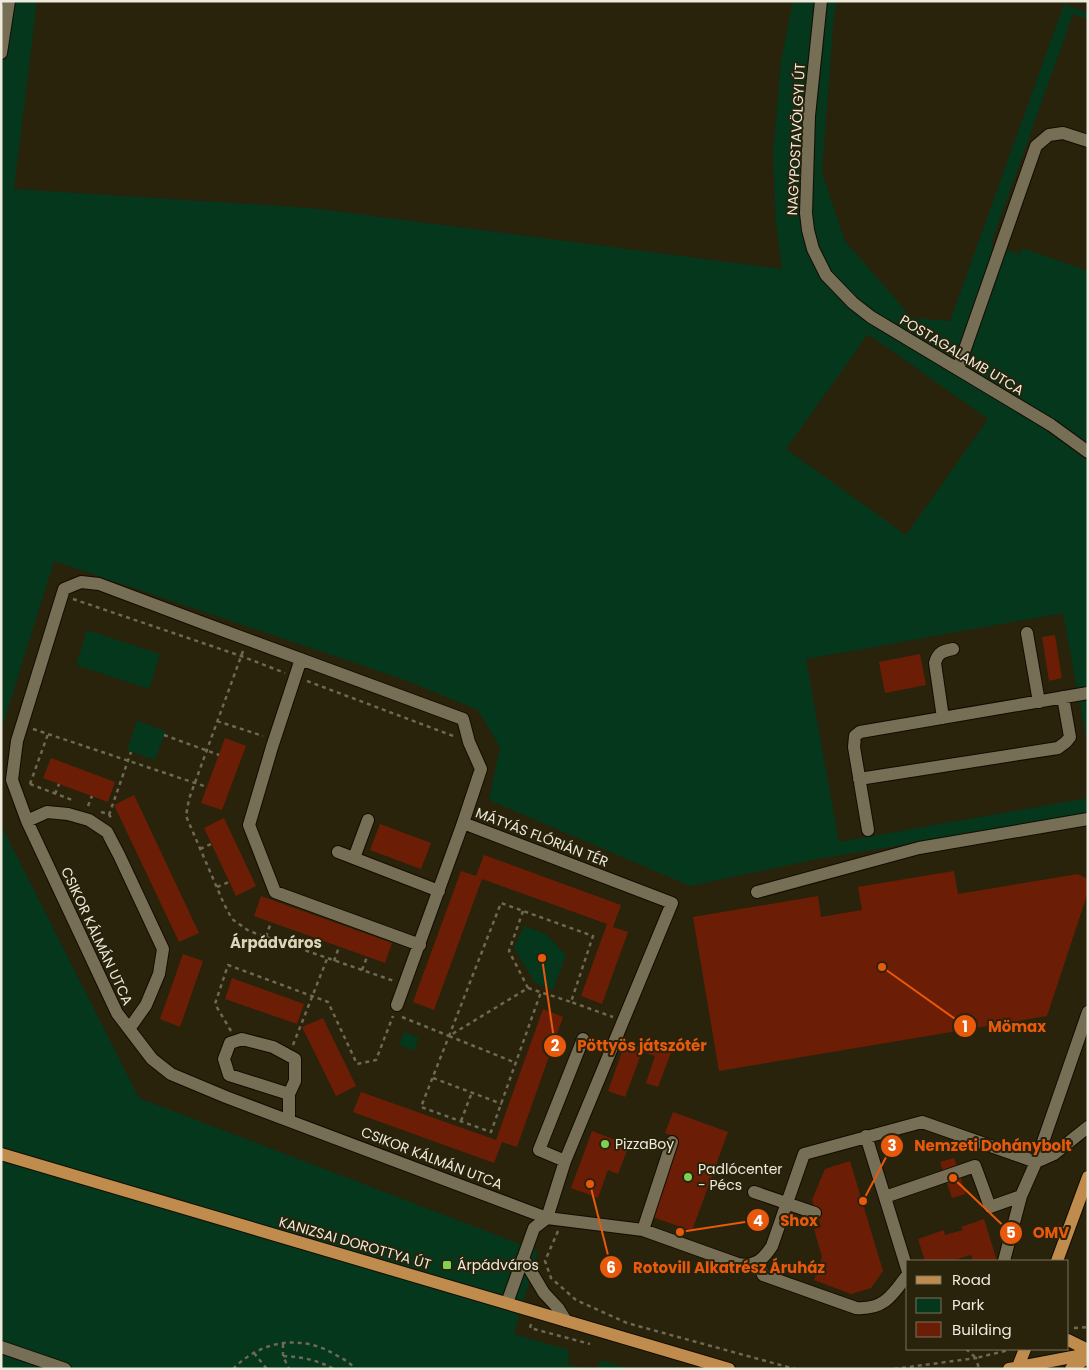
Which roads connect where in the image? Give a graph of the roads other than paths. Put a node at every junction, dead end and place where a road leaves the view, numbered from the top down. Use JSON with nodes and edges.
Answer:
{"nodes":[{"id":1,"x":9,"y":1,"type":"edge"},
{"id":2,"x":821,"y":1,"type":"edge"},
{"id":3,"x":1,"y":53,"type":"edge"},
{"id":4,"x":1088,"y":141,"type":"edge"},
{"id":5,"x":826,"y":275,"type":"joint"},
{"id":6,"x":958,"y":369,"type":"junction"},
{"id":7,"x":1088,"y":452,"type":"edge"},
{"id":8,"x":1027,"y":634,"type":"dead end"},
{"id":9,"x":953,"y":649,"type":"dead end"},
{"id":10,"x":301,"y":659,"type":"junction"},
{"id":11,"x":1088,"y":693,"type":"edge"},
{"id":12,"x":1063,"y":697,"type":"junction"},
{"id":13,"x":1039,"y":702,"type":"junction"},
{"id":14,"x":943,"y":718,"type":"junction"},
{"id":15,"x":859,"y":779,"type":"junction"},
{"id":16,"x":1088,"y":819,"type":"edge"},
{"id":17,"x":368,"y":820,"type":"dead end"},
{"id":18,"x":27,"y":821,"type":"junction"},
{"id":19,"x":463,"y":823,"type":"junction"},
{"id":20,"x":868,"y":830,"type":"dead end"},
{"id":21,"x":338,"y":852,"type":"dead end"},
{"id":22,"x":354,"y":858,"type":"junction"},
{"id":23,"x":439,"y":891,"type":"junction"},
{"id":24,"x":757,"y":892,"type":"dead end"},
{"id":25,"x":420,"y":945,"type":"junction"},
{"id":26,"x":397,"y":1005,"type":"dead end"},
{"id":27,"x":1088,"y":1012,"type":"edge"},
{"id":28,"x":129,"y":1029,"type":"junction"},
{"id":29,"x":583,"y":1038,"type":"dead end"},
{"id":30,"x":289,"y":1094,"type":"junction"},
{"id":31,"x":289,"y":1120,"type":"junction"},
{"id":32,"x":1088,"y":1127,"type":"edge"},
{"id":33,"x":866,"y":1136,"type":"junction"},
{"id":34,"x":672,"y":1142,"type":"dead end"},
{"id":35,"x":1,"y":1154,"type":"edge"},
{"id":36,"x":565,"y":1161,"type":"junction"},
{"id":37,"x":1036,"y":1162,"type":"junction"},
{"id":38,"x":1088,"y":1177,"type":"edge"},
{"id":39,"x":754,"y":1192,"type":"dead end"},
{"id":40,"x":1021,"y":1196,"type":"junction"},
{"id":41,"x":885,"y":1198,"type":"junction"},
{"id":42,"x":787,"y":1203,"type":"junction"},
{"id":43,"x":815,"y":1212,"type":"dead end"},
{"id":44,"x":547,"y":1218,"type":"junction"},
{"id":45,"x":642,"y":1230,"type":"junction"},
{"id":46,"x":523,"y":1258,"type":"junction"},
{"id":47,"x":1004,"y":1260,"type":"edge"},
{"id":48,"x":1058,"y":1260,"type":"edge"},
{"id":49,"x":759,"y":1262,"type":"junction"},
{"id":50,"x":906,"y":1266,"type":"edge"},
{"id":51,"x":906,"y":1276,"type":"edge"},
{"id":52,"x":507,"y":1303,"type":"junction"},
{"id":53,"x":566,"y":1321,"type":"junction"},
{"id":54,"x":1069,"y":1340,"type":"edge"},
{"id":55,"x":1,"y":1347,"type":"edge"},
{"id":56,"x":1024,"y":1350,"type":"edge"},
{"id":57,"x":1088,"y":1350,"type":"edge"},
{"id":58,"x":1088,"y":1356,"type":"edge"},
{"id":59,"x":36,"y":1364,"type":"edge"},
{"id":60,"x":1015,"y":1368,"type":"edge"},
{"id":61,"x":65,"y":1369,"type":"edge"},
{"id":62,"x":729,"y":1369,"type":"edge"},
{"id":63,"x":1071,"y":1369,"type":"edge"}],
"edges":[{"from":1,"to":3,"type":"street"},
{"from":2,"to":5,"type":"street","name":"NAGYPOSTAVÖLGYI ÚT"},
{"from":4,"to":6,"type":"street"},
{"from":5,"to":6,"type":"street","name":"POSTAGALAMB UTCA"},
{"from":6,"to":7,"type":"street","name":"POSTAGALAMB UTCA"},
{"from":8,"to":13,"type":"street"},
{"from":9,"to":14,"type":"street"},
{"from":10,"to":18,"type":"street","name":"CSIKOR KÁLMÁN UTCA"},
{"from":10,"to":19,"type":"street"},
{"from":10,"to":25,"type":"street"},
{"from":11,"to":12,"type":"street"},
{"from":12,"to":13,"type":"street"},
{"from":12,"to":15,"type":"street"},
{"from":13,"to":14,"type":"street"},
{"from":14,"to":15,"type":"street"},
{"from":15,"to":20,"type":"street"},
{"from":16,"to":24,"type":"street"},
{"from":17,"to":22,"type":"street"},
{"from":18,"to":28,"type":"street","name":"CSIKOR KÁLMÁN UTCA"},
{"from":18,"to":28,"type":"street"},
{"from":19,"to":23,"type":"street","name":"MÁTYÁS FLÓRIÁN TÉR"},
{"from":19,"to":36,"type":"street","name":"MÁTYÁS FLÓRIÁN TÉR"},
{"from":21,"to":22,"type":"street"},
{"from":22,"to":23,"type":"street"},
{"from":23,"to":25,"type":"street","name":"MÁTYÁS FLÓRIÁN TÉR"},
{"from":25,"to":26,"type":"street","name":"MÁTYÁS FLÓRIÁN TÉR"},
{"from":27,"to":37,"type":"street"},
{"from":28,"to":31,"type":"street","name":"CSIKOR KÁLMÁN UTCA"},
{"from":29,"to":36,"type":"street"},
{"from":30,"to":30,"type":"street"},
{"from":30,"to":31,"type":"street"},
{"from":31,"to":44,"type":"street","name":"CSIKOR KÁLMÁN UTCA"},
{"from":32,"to":37,"type":"street"},
{"from":33,"to":37,"type":"street"},
{"from":33,"to":41,"type":"street"},
{"from":33,"to":42,"type":"street"},
{"from":34,"to":45,"type":"street"},
{"from":35,"to":52,"type":"main road","name":"KANIZSAI DOROTTYA ÚT"},
{"from":36,"to":44,"type":"street"},
{"from":37,"to":40,"type":"street"},
{"from":38,"to":48,"type":"main road"},
{"from":39,"to":42,"type":"street"},
{"from":40,"to":41,"type":"street"},
{"from":40,"to":47,"type":"street"},
{"from":41,"to":50,"type":"street"},
{"from":42,"to":43,"type":"street"},
{"from":42,"to":49,"type":"street"},
{"from":44,"to":45,"type":"street","name":"CSIKOR KÁLMÁN UTCA"},
{"from":44,"to":46,"type":"street"},
{"from":45,"to":49,"type":"street","name":"CSIKOR KÁLMÁN UTCA"},
{"from":46,"to":52,"type":"street"},
{"from":46,"to":53,"type":"street"},
{"from":49,"to":51,"type":"street"},
{"from":52,"to":53,"type":"main road","name":"KANIZSAI DOROTTYA ÚT"},
{"from":53,"to":62,"type":"main road","name":"KANIZSAI DOROTTYA ÚT"},
{"from":54,"to":57,"type":"main road"},
{"from":55,"to":59,"type":"street"},
{"from":56,"to":60,"type":"main road"},
{"from":58,"to":60,"type":"main road"},
{"from":58,"to":63,"type":"main road"},
{"from":59,"to":61,"type":"street"}]}
